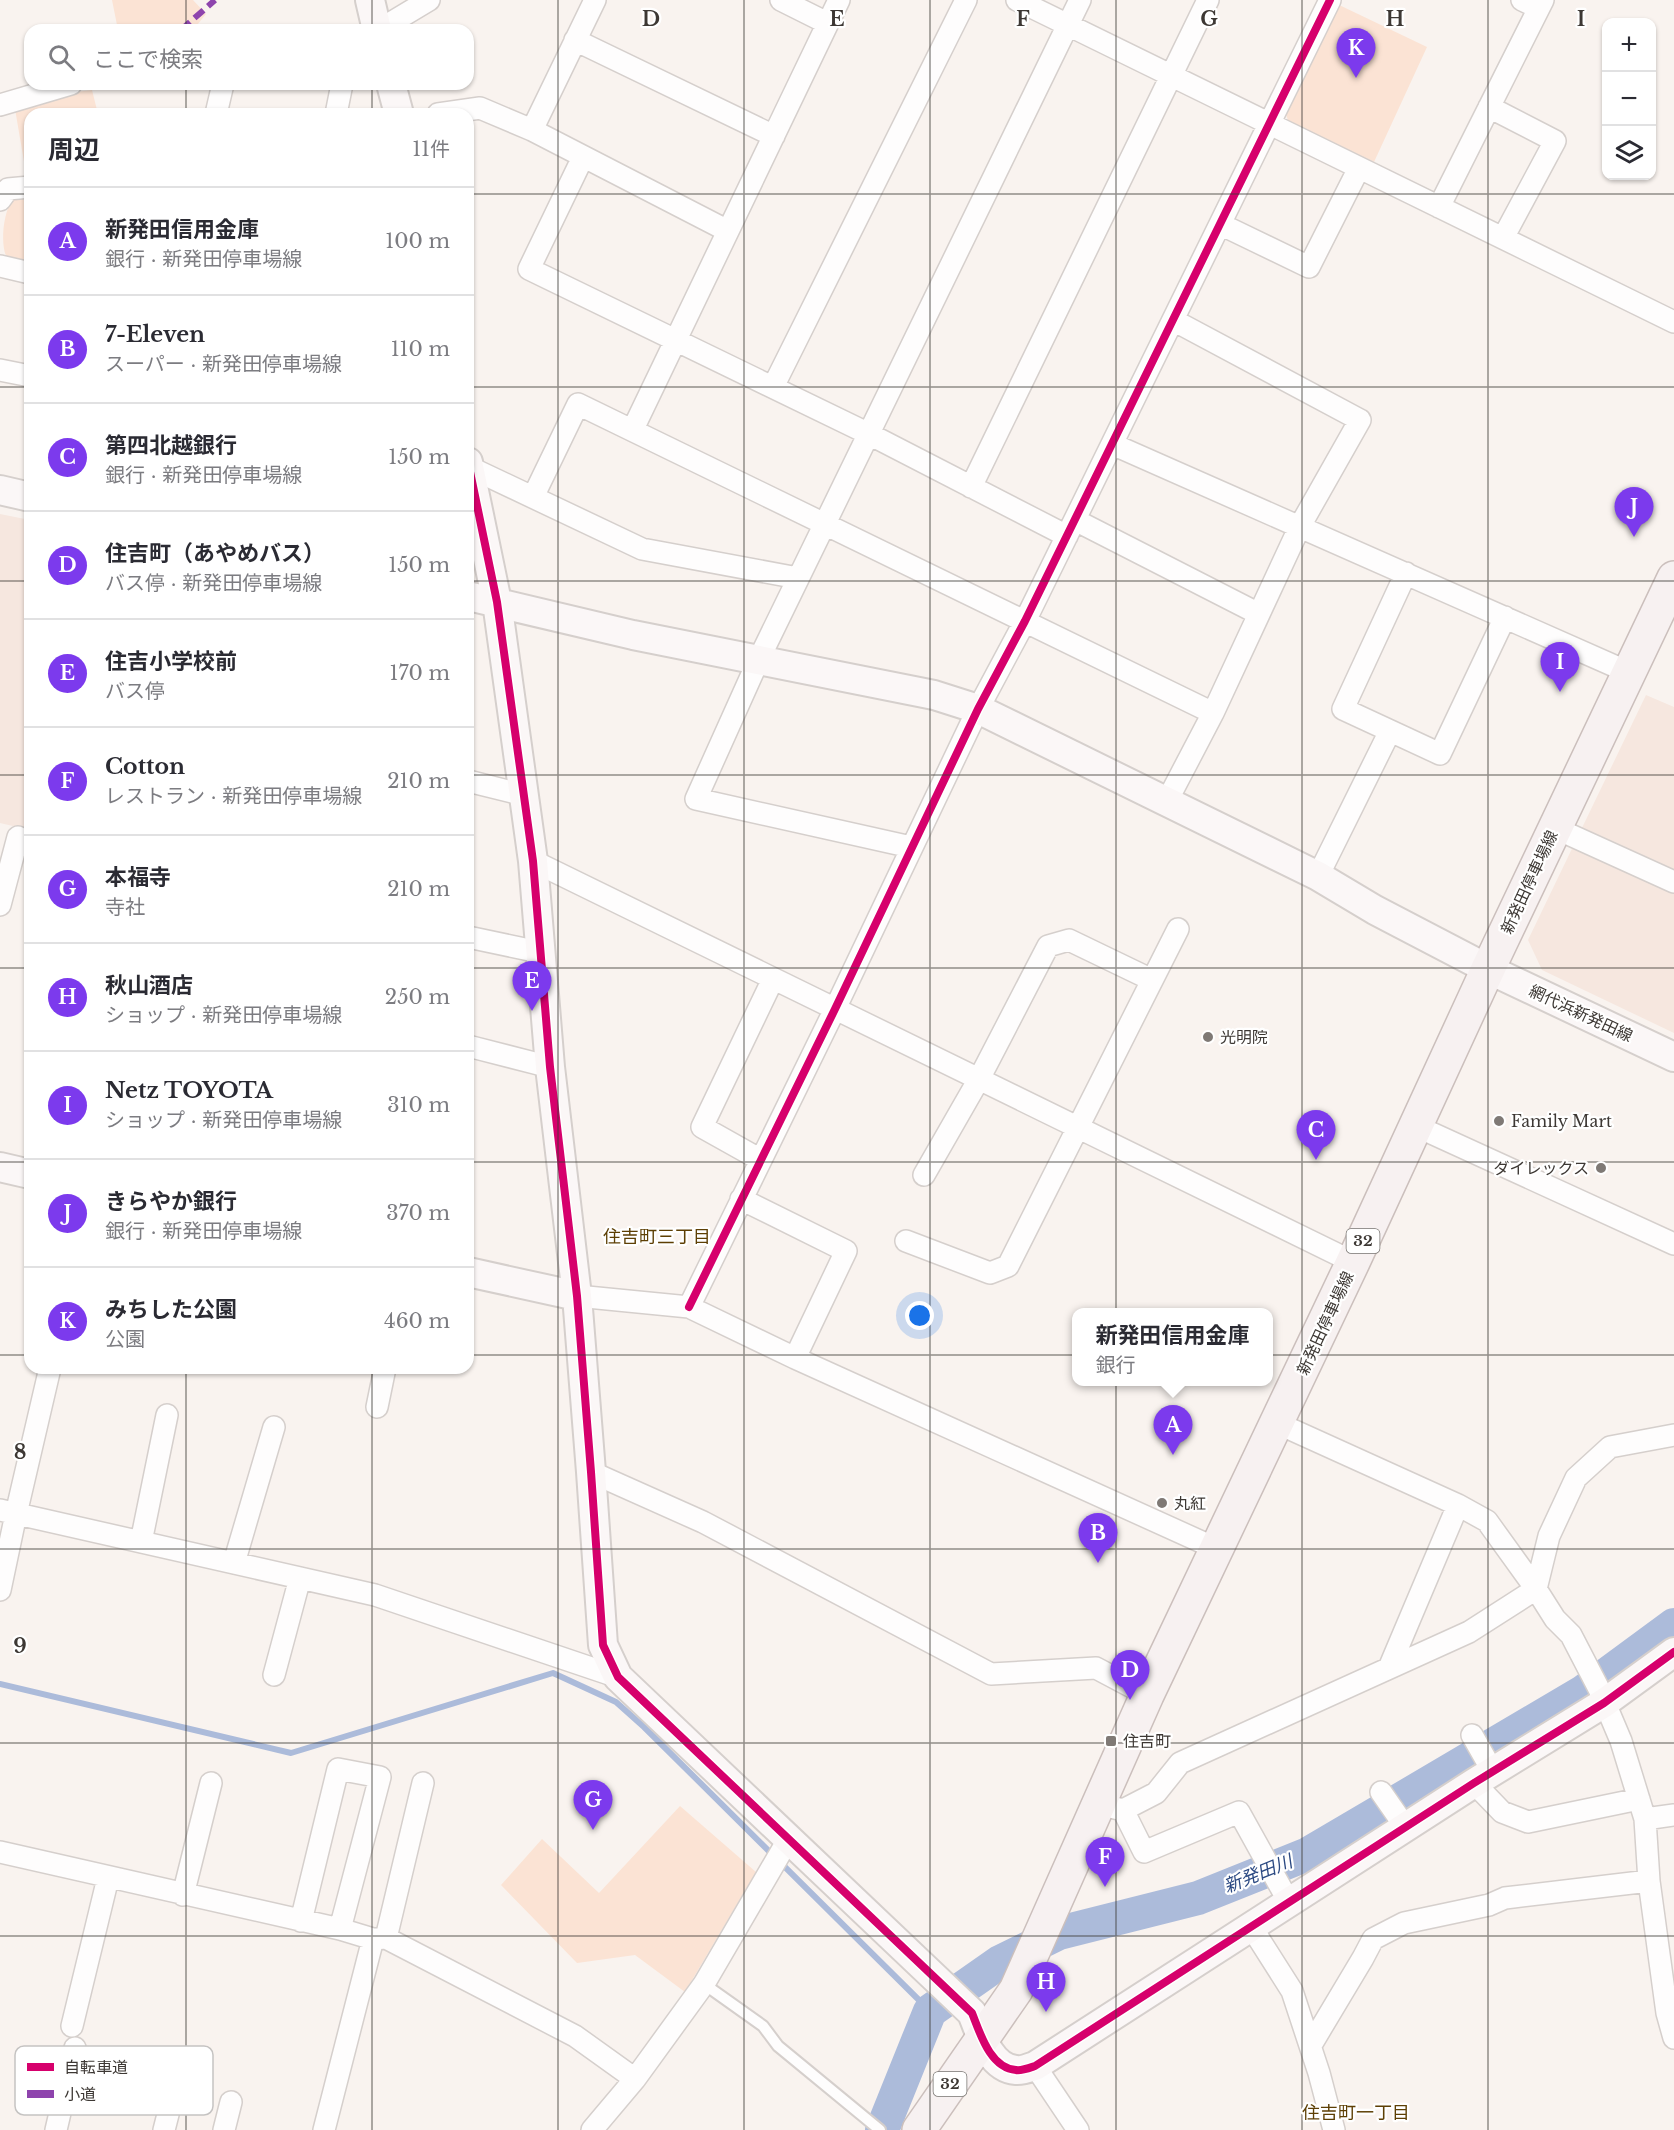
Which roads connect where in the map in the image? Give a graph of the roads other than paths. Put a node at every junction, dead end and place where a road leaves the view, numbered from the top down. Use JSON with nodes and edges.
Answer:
{"nodes":[{"id":1,"x":370,"y":0,"type":"edge"},
{"id":2,"x":429,"y":0,"type":"edge"},
{"id":3,"x":595,"y":0,"type":"edge"},
{"id":4,"x":781,"y":0,"type":"edge"},
{"id":5,"x":839,"y":0,"type":"edge"},
{"id":6,"x":966,"y":0,"type":"edge"},
{"id":7,"x":1017,"y":0,"type":"edge"},
{"id":8,"x":1080,"y":0,"type":"edge"},
{"id":9,"x":1208,"y":0,"type":"edge"},
{"id":10,"x":1330,"y":0,"type":"edge"},
{"id":11,"x":1534,"y":3,"type":"edge"},
{"id":12,"x":828,"y":23,"type":"junction"},
{"id":13,"x":376,"y":24,"type":"edge"},
{"id":14,"x":388,"y":24,"type":"edge"},
{"id":15,"x":1068,"y":25,"type":"junction"},
{"id":16,"x":575,"y":40,"type":"junction"},
{"id":17,"x":1172,"y":76,"type":"junction"},
{"id":18,"x":51,"y":90,"type":"edge"},
{"id":19,"x":222,"y":90,"type":"edge"},
{"id":20,"x":341,"y":90,"type":"edge"},
{"id":21,"x":393,"y":90,"type":"edge"},
{"id":22,"x":0,"y":105,"type":"edge"},
{"id":23,"x":1489,"y":107,"type":"junction"},
{"id":24,"x":217,"y":108,"type":"edge"},
{"id":25,"x":337,"y":108,"type":"edge"},
{"id":26,"x":397,"y":108,"type":"edge"},
{"id":27,"x":474,"y":109,"type":"edge"},
{"id":28,"x":1269,"y":124,"type":"junction"},
{"id":29,"x":532,"y":130,"type":"junction"},
{"id":30,"x":774,"y":136,"type":"junction"},
{"id":31,"x":583,"y":157,"type":"junction"},
{"id":32,"x":1359,"y":168,"type":"junction"},
{"id":33,"x":24,"y":188,"type":"edge"},
{"id":34,"x":0,"y":200,"type":"edge"},
{"id":35,"x":1439,"y":207,"type":"junction"},
{"id":36,"x":1220,"y":224,"type":"junction"},
{"id":37,"x":728,"y":231,"type":"junction"},
{"id":38,"x":1503,"y":238,"type":"junction"},
{"id":39,"x":0,"y":266,"type":"edge"},
{"id":40,"x":24,"y":272,"type":"edge"},
{"id":41,"x":1173,"y":320,"type":"junction"},
{"id":42,"x":1674,"y":322,"type":"edge"},
{"id":43,"x":676,"y":340,"type":"junction"},
{"id":44,"x":0,"y":369,"type":"edge"},
{"id":45,"x":24,"y":375,"type":"edge"},
{"id":46,"x":773,"y":387,"type":"junction"},
{"id":47,"x":633,"y":429,"type":"junction"},
{"id":48,"x":869,"y":434,"type":"junction"},
{"id":49,"x":1112,"y":444,"type":"junction"},
{"id":50,"x":474,"y":477,"type":"edge"},
{"id":51,"x":971,"y":487,"type":"junction"},
{"id":52,"x":0,"y":490,"type":"edge"},
{"id":53,"x":24,"y":496,"type":"edge"},
{"id":54,"x":533,"y":497,"type":"junction"},
{"id":55,"x":474,"y":498,"type":"edge"},
{"id":56,"x":825,"y":523,"type":"junction"},
{"id":57,"x":1300,"y":526,"type":"junction"},
{"id":58,"x":1071,"y":528,"type":"junction"},
{"id":59,"x":1406,"y":573,"type":"junction"},
{"id":60,"x":798,"y":578,"type":"junction"},
{"id":61,"x":1674,"y":578,"type":"edge"},
{"id":62,"x":474,"y":597,"type":"edge"},
{"id":63,"x":497,"y":602,"type":"junction"},
{"id":64,"x":1259,"y":614,"type":"junction"},
{"id":65,"x":1505,"y":617,"type":"junction"},
{"id":66,"x":1025,"y":621,"type":"junction"},
{"id":67,"x":758,"y":661,"type":"junction"},
{"id":68,"x":1628,"y":672,"type":"junction"},
{"id":69,"x":978,"y":709,"type":"junction"},
{"id":70,"x":1213,"y":713,"type":"junction"},
{"id":71,"x":1390,"y":731,"type":"junction"},
{"id":72,"x":474,"y":782,"type":"edge"},
{"id":73,"x":524,"y":795,"type":"junction"},
{"id":74,"x":1167,"y":801,"type":"junction"},
{"id":75,"x":1555,"y":828,"type":"junction"},
{"id":76,"x":16,"y":836,"type":"edge"},
{"id":77,"x":911,"y":847,"type":"junction"},
{"id":78,"x":533,"y":861,"type":"junction"},
{"id":79,"x":1318,"y":876,"type":"junction"},
{"id":80,"x":1674,"y":882,"type":"edge"},
{"id":81,"x":0,"y":905,"type":"edge"},
{"id":82,"x":1178,"y":929,"type":"dead end"},
{"id":83,"x":474,"y":939,"type":"edge"},
{"id":84,"x":539,"y":952,"type":"junction"},
{"id":85,"x":1488,"y":969,"type":"junction"},
{"id":86,"x":774,"y":979,"type":"junction"},
{"id":87,"x":1152,"y":981,"type":"junction"},
{"id":88,"x":835,"y":1009,"type":"junction"},
{"id":89,"x":474,"y":1048,"type":"edge"},
{"id":90,"x":1674,"y":1057,"type":"edge"},
{"id":91,"x":550,"y":1067,"type":"junction"},
{"id":92,"x":980,"y":1079,"type":"junction"},
{"id":93,"x":1416,"y":1126,"type":"junction"},
{"id":94,"x":1078,"y":1128,"type":"junction"},
{"id":95,"x":760,"y":1160,"type":"junction"},
{"id":96,"x":0,"y":1167,"type":"edge"},
{"id":97,"x":24,"y":1173,"type":"edge"},
{"id":98,"x":924,"y":1175,"type":"dead end"},
{"id":99,"x":741,"y":1199,"type":"junction"},
{"id":100,"x":906,"y":1241,"type":"dead end"},
{"id":101,"x":1674,"y":1244,"type":"edge"},
{"id":102,"x":1353,"y":1262,"type":"junction"},
{"id":103,"x":474,"y":1273,"type":"edge"},
{"id":104,"x":577,"y":1296,"type":"junction"},
{"id":105,"x":689,"y":1307,"type":"junction"},
{"id":106,"x":795,"y":1358,"type":"junction"},
{"id":107,"x":48,"y":1374,"type":"edge"},
{"id":108,"x":384,"y":1374,"type":"edge"},
{"id":109,"x":377,"y":1407,"type":"dead end"},
{"id":110,"x":167,"y":1415,"type":"dead end"},
{"id":111,"x":1277,"y":1423,"type":"junction"},
{"id":112,"x":274,"y":1427,"type":"dead end"},
{"id":113,"x":1674,"y":1436,"type":"edge"},
{"id":114,"x":591,"y":1472,"type":"junction"},
{"id":115,"x":1458,"y":1504,"type":"junction"},
{"id":116,"x":8,"y":1512,"type":"edge"},
{"id":117,"x":141,"y":1542,"type":"junction"},
{"id":118,"x":1217,"y":1549,"type":"junction"},
{"id":119,"x":234,"y":1563,"type":"junction"},
{"id":120,"x":300,"y":1578,"type":"junction"},
{"id":121,"x":1536,"y":1589,"type":"junction"},
{"id":122,"x":0,"y":1590,"type":"edge"},
{"id":123,"x":1674,"y":1652,"type":"edge"},
{"id":124,"x":1389,"y":1668,"type":"junction"},
{"id":125,"x":274,"y":1675,"type":"dead end"},
{"id":126,"x":618,"y":1677,"type":"junction"},
{"id":127,"x":1147,"y":1695,"type":"junction"},
{"id":128,"x":1601,"y":1696,"type":"junction"},
{"id":129,"x":1472,"y":1735,"type":"dead end"},
{"id":130,"x":1484,"y":1771,"type":"junction"},
{"id":131,"x":211,"y":1783,"type":"dead end"},
{"id":132,"x":423,"y":1783,"type":"dead end"},
{"id":133,"x":1381,"y":1792,"type":"dead end"},
{"id":134,"x":1639,"y":1799,"type":"junction"},
{"id":135,"x":1111,"y":1807,"type":"junction"},
{"id":136,"x":1674,"y":1815,"type":"edge"},
{"id":137,"x":1645,"y":1819,"type":"junction"},
{"id":138,"x":1400,"y":1820,"type":"junction"},
{"id":139,"x":788,"y":1840,"type":"junction"},
{"id":140,"x":0,"y":1852,"type":"edge"},
{"id":141,"x":108,"y":1878,"type":"junction"},
{"id":142,"x":1649,"y":1881,"type":"junction"},
{"id":143,"x":183,"y":1895,"type":"junction"},
{"id":144,"x":1290,"y":1904,"type":"junction"},
{"id":145,"x":301,"y":1921,"type":"junction"},
{"id":146,"x":1252,"y":1928,"type":"junction"},
{"id":147,"x":340,"y":1929,"type":"junction"},
{"id":148,"x":379,"y":1939,"type":"junction"},
{"id":149,"x":704,"y":1984,"type":"junction"},
{"id":150,"x":1670,"y":2012,"type":"edge"},
{"id":151,"x":977,"y":2025,"type":"junction"},
{"id":152,"x":72,"y":2026,"type":"dead end"},
{"id":153,"x":1674,"y":2038,"type":"edge"},
{"id":154,"x":1311,"y":2045,"type":"junction"},
{"id":155,"x":1035,"y":2067,"type":"junction"},
{"id":156,"x":635,"y":2079,"type":"junction"},
{"id":157,"x":231,"y":2102,"type":"dead end"},
{"id":158,"x":59,"y":2115,"type":"edge"},
{"id":159,"x":168,"y":2115,"type":"edge"},
{"id":160,"x":56,"y":2130,"type":"edge"},
{"id":161,"x":164,"y":2130,"type":"edge"},
{"id":162,"x":224,"y":2130,"type":"edge"},
{"id":163,"x":324,"y":2130,"type":"edge"},
{"id":164,"x":592,"y":2130,"type":"edge"},
{"id":165,"x":879,"y":2130,"type":"edge"},
{"id":166,"x":919,"y":2130,"type":"edge"},
{"id":167,"x":1078,"y":2130,"type":"edge"},
{"id":168,"x":1334,"y":2130,"type":"edge"}],
"edges":[{"from":1,"to":13,"type":"street"},
{"from":2,"to":14,"type":"street"},
{"from":3,"to":16,"type":"street"},
{"from":4,"to":12,"type":"street"},
{"from":5,"to":12,"type":"street"},
{"from":6,"to":46,"type":"street"},
{"from":7,"to":15,"type":"street"},
{"from":8,"to":15,"type":"street"},
{"from":9,"to":17,"type":"street"},
{"from":10,"to":28,"type":"street"},
{"from":11,"to":23,"type":"street"},
{"from":12,"to":30,"type":"street"},
{"from":15,"to":17,"type":"street"},
{"from":15,"to":48,"type":"street"},
{"from":16,"to":29,"type":"street"},
{"from":16,"to":30,"type":"street"},
{"from":17,"to":28,"type":"street"},
{"from":17,"to":51,"type":"street"},
{"from":18,"to":22,"type":"street"},
{"from":19,"to":24,"type":"street"},
{"from":20,"to":25,"type":"street"},
{"from":21,"to":26,"type":"street"},
{"from":23,"to":35,"type":"street"},
{"from":23,"to":38,"type":"street"},
{"from":27,"to":29,"type":"street"},
{"from":28,"to":32,"type":"street"},
{"from":28,"to":36,"type":"street"},
{"from":29,"to":31,"type":"street"},
{"from":30,"to":37,"type":"street"},
{"from":31,"to":37,"type":"street"},
{"from":31,"to":43,"type":"street"},
{"from":32,"to":35,"type":"street"},
{"from":32,"to":36,"type":"street"},
{"from":33,"to":34,"type":"street"},
{"from":35,"to":38,"type":"street"},
{"from":36,"to":41,"type":"street"},
{"from":37,"to":43,"type":"street"},
{"from":38,"to":42,"type":"street"},
{"from":39,"to":40,"type":"street"},
{"from":41,"to":49,"type":"street"},
{"from":41,"to":57,"type":"street"},
{"from":43,"to":46,"type":"street"},
{"from":43,"to":47,"type":"street"},
{"from":44,"to":45,"type":"street"},
{"from":46,"to":48,"type":"street"},
{"from":47,"to":54,"type":"street"},
{"from":47,"to":56,"type":"street"},
{"from":48,"to":51,"type":"street"},
{"from":48,"to":56,"type":"street"},
{"from":49,"to":57,"type":"street"},
{"from":49,"to":58,"type":"street"},
{"from":50,"to":54,"type":"street"},
{"from":51,"to":58,"type":"street"},
{"from":52,"to":53,"type":"street"},
{"from":54,"to":60,"type":"street"},
{"from":55,"to":63,"type":"street"},
{"from":56,"to":60,"type":"street"},
{"from":56,"to":66,"type":"street"},
{"from":57,"to":59,"type":"street"},
{"from":57,"to":64,"type":"street"},
{"from":58,"to":64,"type":"street"},
{"from":58,"to":66,"type":"street"},
{"from":59,"to":65,"type":"street"},
{"from":59,"to":71,"type":"street"},
{"from":60,"to":67,"type":"street"},
{"from":61,"to":68,"type":"main road","name":"新発田停車場線","number":"32"},
{"from":62,"to":63,"type":"street","name":"網代浜新発田線"},
{"from":63,"to":67,"type":"street","name":"網代浜新発田線"},
{"from":63,"to":73,"type":"street"},
{"from":64,"to":70,"type":"street"},
{"from":65,"to":68,"type":"street"},
{"from":65,"to":71,"type":"street"},
{"from":66,"to":69,"type":"street"},
{"from":66,"to":70,"type":"street"},
{"from":67,"to":69,"type":"street","name":"網代浜新発田線"},
{"from":67,"to":77,"type":"street"},
{"from":68,"to":75,"type":"main road","name":"新発田停車場線","number":"32"},
{"from":69,"to":74,"type":"street","name":"網代浜新発田線"},
{"from":69,"to":77,"type":"street"},
{"from":70,"to":74,"type":"street"},
{"from":71,"to":79,"type":"street"},
{"from":72,"to":73,"type":"street"},
{"from":73,"to":78,"type":"street"},
{"from":74,"to":79,"type":"street","name":"網代浜新発田線"},
{"from":75,"to":80,"type":"street"},
{"from":75,"to":85,"type":"main road","name":"新発田停車場線","number":"32"},
{"from":76,"to":81,"type":"street"},
{"from":77,"to":88,"type":"street"},
{"from":78,"to":84,"type":"street"},
{"from":78,"to":86,"type":"street"},
{"from":79,"to":85,"type":"street","name":"網代浜新発田線"},
{"from":82,"to":87,"type":"street"},
{"from":83,"to":84,"type":"street"},
{"from":84,"to":91,"type":"street"},
{"from":85,"to":90,"type":"street","name":"網代浜新発田線"},
{"from":85,"to":93,"type":"main road","name":"新発田停車場線","number":"32"},
{"from":86,"to":88,"type":"street"},
{"from":86,"to":95,"type":"street"},
{"from":87,"to":92,"type":"street"},
{"from":87,"to":94,"type":"street"},
{"from":88,"to":92,"type":"street"},
{"from":88,"to":95,"type":"street"},
{"from":89,"to":91,"type":"street"},
{"from":91,"to":104,"type":"street"},
{"from":92,"to":94,"type":"street"},
{"from":92,"to":98,"type":"street"},
{"from":93,"to":101,"type":"street"},
{"from":93,"to":102,"type":"main road","name":"新発田停車場線","number":"32"},
{"from":94,"to":100,"type":"street"},
{"from":94,"to":102,"type":"street"},
{"from":95,"to":99,"type":"street"},
{"from":96,"to":97,"type":"street"},
{"from":99,"to":105,"type":"street"},
{"from":99,"to":106,"type":"street"},
{"from":102,"to":111,"type":"main road","name":"新発田停車場線","number":"32"},
{"from":103,"to":104,"type":"street"},
{"from":104,"to":105,"type":"street"},
{"from":104,"to":114,"type":"street"},
{"from":105,"to":106,"type":"street"},
{"from":106,"to":118,"type":"street"},
{"from":107,"to":116,"type":"street"},
{"from":108,"to":109,"type":"street"},
{"from":110,"to":117,"type":"street"},
{"from":111,"to":115,"type":"street"},
{"from":111,"to":118,"type":"main road","name":"新発田停車場線","number":"32"},
{"from":112,"to":119,"type":"street"},
{"from":113,"to":121,"type":"street"},
{"from":114,"to":126,"type":"street"},
{"from":114,"to":127,"type":"street"},
{"from":115,"to":121,"type":"street"},
{"from":115,"to":124,"type":"street"},
{"from":116,"to":117,"type":"street"},
{"from":116,"to":122,"type":"street"},
{"from":117,"to":119,"type":"street"},
{"from":118,"to":127,"type":"main road","name":"新発田停車場線","number":"32"},
{"from":119,"to":120,"type":"street"},
{"from":120,"to":125,"type":"street"},
{"from":120,"to":126,"type":"street"},
{"from":121,"to":124,"type":"street"},
{"from":121,"to":128,"type":"street"},
{"from":123,"to":128,"type":"street"},
{"from":124,"to":135,"type":"street"},
{"from":126,"to":139,"type":"street"},
{"from":127,"to":135,"type":"main road","name":"新発田停車場線","number":"32"},
{"from":128,"to":130,"type":"street"},
{"from":128,"to":134,"type":"street"},
{"from":129,"to":130,"type":"street"},
{"from":130,"to":134,"type":"street"},
{"from":130,"to":138,"type":"street"},
{"from":131,"to":143,"type":"street"},
{"from":132,"to":148,"type":"street"},
{"from":133,"to":138,"type":"street"},
{"from":134,"to":137,"type":"street"},
{"from":135,"to":144,"type":"street"},
{"from":135,"to":151,"type":"main road","name":"新発田停車場線","number":"32"},
{"from":136,"to":137,"type":"street"},
{"from":137,"to":142,"type":"street"},
{"from":138,"to":144,"type":"street"},
{"from":139,"to":149,"type":"street"},
{"from":139,"to":151,"type":"street"},
{"from":140,"to":141,"type":"street"},
{"from":141,"to":143,"type":"street"},
{"from":141,"to":152,"type":"street"},
{"from":142,"to":150,"type":"street"},
{"from":142,"to":154,"type":"street"},
{"from":143,"to":145,"type":"street"},
{"from":144,"to":146,"type":"street"},
{"from":145,"to":147,"type":"street"},
{"from":145,"to":147,"type":"street"},
{"from":146,"to":154,"type":"street"},
{"from":146,"to":155,"type":"street"},
{"from":147,"to":148,"type":"street"},
{"from":148,"to":156,"type":"street"},
{"from":148,"to":163,"type":"street"},
{"from":149,"to":156,"type":"street"},
{"from":149,"to":165,"type":"lane"},
{"from":150,"to":153,"type":"street"},
{"from":151,"to":155,"type":"street"},
{"from":151,"to":166,"type":"main road","number":"32"},
{"from":154,"to":168,"type":"street"},
{"from":155,"to":167,"type":"street"},
{"from":156,"to":164,"type":"street"},
{"from":157,"to":162,"type":"street"},
{"from":158,"to":160,"type":"street"},
{"from":159,"to":161,"type":"street"}]}
